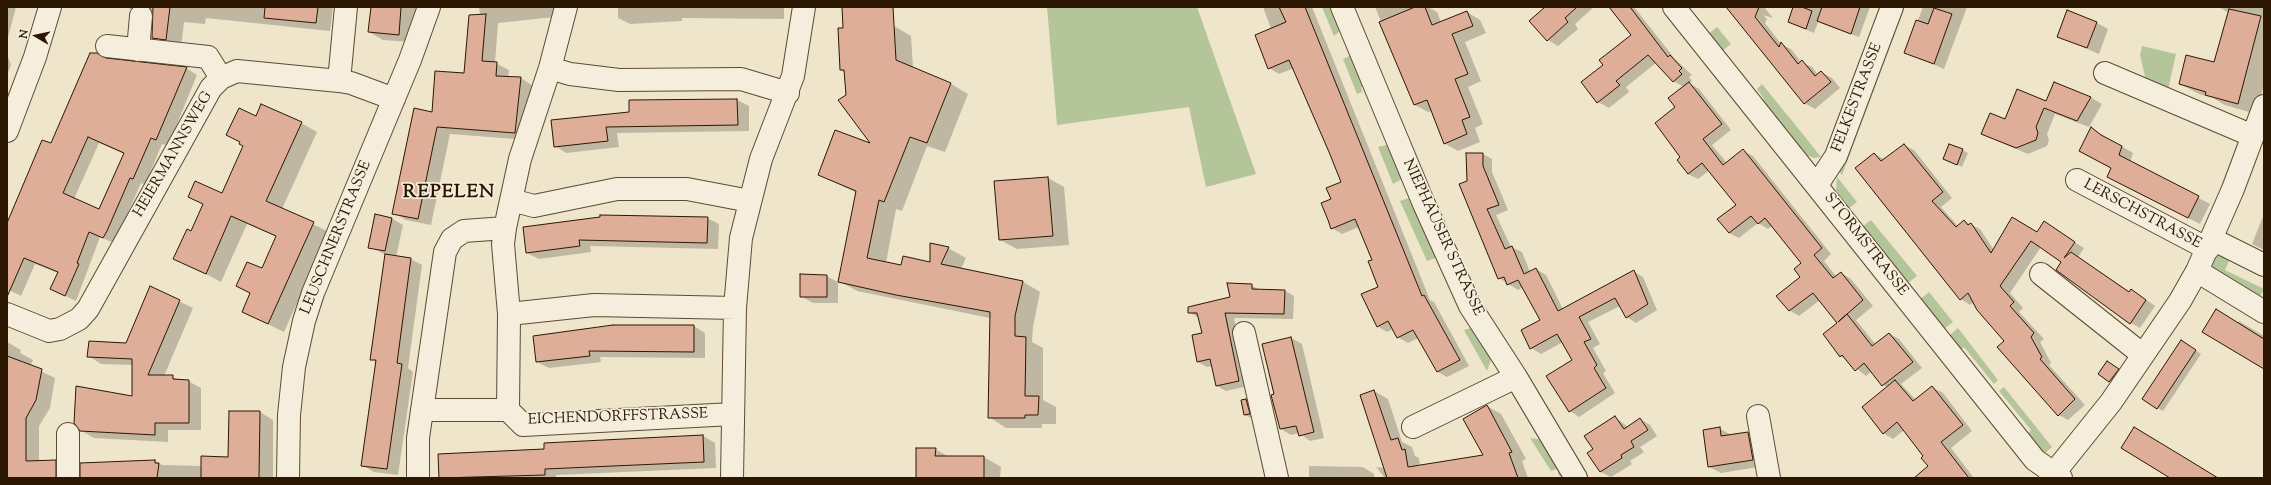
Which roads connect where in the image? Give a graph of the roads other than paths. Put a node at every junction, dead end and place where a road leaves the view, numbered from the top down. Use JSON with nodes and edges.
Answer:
{"nodes":[{"id":1,"x":50,"y":7,"type":"edge"},
{"id":2,"x":346,"y":7,"type":"edge"},
{"id":3,"x":429,"y":7,"type":"edge"},
{"id":4,"x":566,"y":7,"type":"edge"},
{"id":5,"x":804,"y":7,"type":"edge"},
{"id":6,"x":1342,"y":7,"type":"edge"},
{"id":7,"x":1674,"y":7,"type":"edge"},
{"id":8,"x":1892,"y":7,"type":"edge"},
{"id":9,"x":141,"y":16,"type":"dead end"},
{"id":10,"x":107,"y":46,"type":"dead end"},
{"id":11,"x":138,"y":50,"type":"junction"},
{"id":12,"x":550,"y":68,"type":"junction"},
{"id":13,"x":2105,"y":73,"type":"dead end"},
{"id":14,"x":221,"y":78,"type":"junction"},
{"id":15,"x":339,"y":81,"type":"junction"},
{"id":16,"x":788,"y":93,"type":"junction"},
{"id":17,"x":394,"y":99,"type":"junction"},
{"id":18,"x":2264,"y":106,"type":"edge"},
{"id":19,"x":7,"y":131,"type":"edge"},
{"id":20,"x":2254,"y":136,"type":"junction"},
{"id":21,"x":2077,"y":180,"type":"dead end"},
{"id":22,"x":1817,"y":185,"type":"junction"},
{"id":23,"x":511,"y":200,"type":"junction"},
{"id":24,"x":750,"y":201,"type":"junction"},
{"id":25,"x":505,"y":228,"type":"junction"},
{"id":26,"x":2210,"y":244,"type":"junction"},
{"id":27,"x":2264,"y":265,"type":"edge"},
{"id":28,"x":2197,"y":271,"type":"junction"},
{"id":29,"x":2041,"y":274,"type":"dead end"},
{"id":30,"x":735,"y":308,"type":"junction"},
{"id":31,"x":2264,"y":312,"type":"edge"},
{"id":32,"x":7,"y":314,"type":"edge"},
{"id":33,"x":508,"y":314,"type":"junction"},
{"id":34,"x":1244,"y":333,"type":"dead end"},
{"id":35,"x":2143,"y":355,"type":"junction"},
{"id":36,"x":1516,"y":377,"type":"junction"},
{"id":37,"x":422,"y":410,"type":"junction"},
{"id":38,"x":508,"y":410,"type":"junction"},
{"id":39,"x":733,"y":414,"type":"junction"},
{"id":40,"x":1758,"y":416,"type":"dead end"},
{"id":41,"x":1413,"y":427,"type":"dead end"},
{"id":42,"x":68,"y":434,"type":"dead end"},
{"id":43,"x":2055,"y":476,"type":"edge"},
{"id":44,"x":68,"y":478,"type":"edge"},
{"id":45,"x":288,"y":478,"type":"edge"},
{"id":46,"x":418,"y":478,"type":"edge"},
{"id":47,"x":732,"y":478,"type":"edge"},
{"id":48,"x":1277,"y":478,"type":"edge"},
{"id":49,"x":1576,"y":478,"type":"edge"},
{"id":50,"x":1769,"y":478,"type":"edge"}],
"edges":[{"from":1,"to":19,"type":"street"},
{"from":2,"to":15,"type":"street"},
{"from":3,"to":17,"type":"street","name":"LEUSCHNERSTRASSE"},
{"from":4,"to":12,"type":"street","name":"EICHENDORFFSTRASSE"},
{"from":5,"to":16,"type":"street"},
{"from":6,"to":36,"type":"street","name":"NIEPHAUSER STRASSE"},
{"from":7,"to":22,"type":"street","name":"STORMSTRASSE"},
{"from":8,"to":22,"type":"street","name":"FELKESTRASSE"},
{"from":9,"to":11,"type":"street"},
{"from":10,"to":11,"type":"street"},
{"from":11,"to":14,"type":"street"},
{"from":12,"to":16,"type":"street"},
{"from":12,"to":23,"type":"street","name":"EICHENDORFFSTRASSE"},
{"from":13,"to":20,"type":"street"},
{"from":14,"to":15,"type":"street","name":"HEIERMANNSWEG"},
{"from":14,"to":32,"type":"street","name":"HEIERMANNSWEG"},
{"from":15,"to":17,"type":"street","name":"HEIERMANNSWEG"},
{"from":16,"to":24,"type":"street"},
{"from":17,"to":45,"type":"street","name":"LEUSCHNERSTRASSE"},
{"from":18,"to":20,"type":"street","name":"LERSCHSTRASSE"},
{"from":20,"to":26,"type":"street","name":"LERSCHSTRASSE"},
{"from":21,"to":26,"type":"street","name":"LERSCHSTRASSE"},
{"from":22,"to":43,"type":"street","name":"STORMSTRASSE"},
{"from":23,"to":24,"type":"street"},
{"from":23,"to":25,"type":"street","name":"EICHENDORFFSTRASSE"},
{"from":24,"to":30,"type":"street"},
{"from":25,"to":33,"type":"street","name":"EICHENDORFFSTRASSE"},
{"from":25,"to":37,"type":"street"},
{"from":26,"to":27,"type":"street"},
{"from":26,"to":28,"type":"street","name":"LERSCHSTRASSE"},
{"from":28,"to":31,"type":"street"},
{"from":28,"to":35,"type":"street","name":"LERSCHSTRASSE"},
{"from":29,"to":35,"type":"street"},
{"from":30,"to":33,"type":"street"},
{"from":30,"to":39,"type":"street"},
{"from":33,"to":38,"type":"street","name":"EICHENDORFFSTRASSE"},
{"from":34,"to":48,"type":"street"},
{"from":35,"to":43,"type":"street","name":"LERSCHSTRASSE"},
{"from":36,"to":41,"type":"street"},
{"from":36,"to":49,"type":"street","name":"NIEPHAUSER STRASSE"},
{"from":37,"to":38,"type":"street","name":"EICHENDORFFSTRASSE"},
{"from":37,"to":46,"type":"street"},
{"from":38,"to":39,"type":"street","name":"EICHENDORFFSTRASSE"},
{"from":39,"to":47,"type":"street"},
{"from":40,"to":50,"type":"street"},
{"from":42,"to":44,"type":"street"}]}
